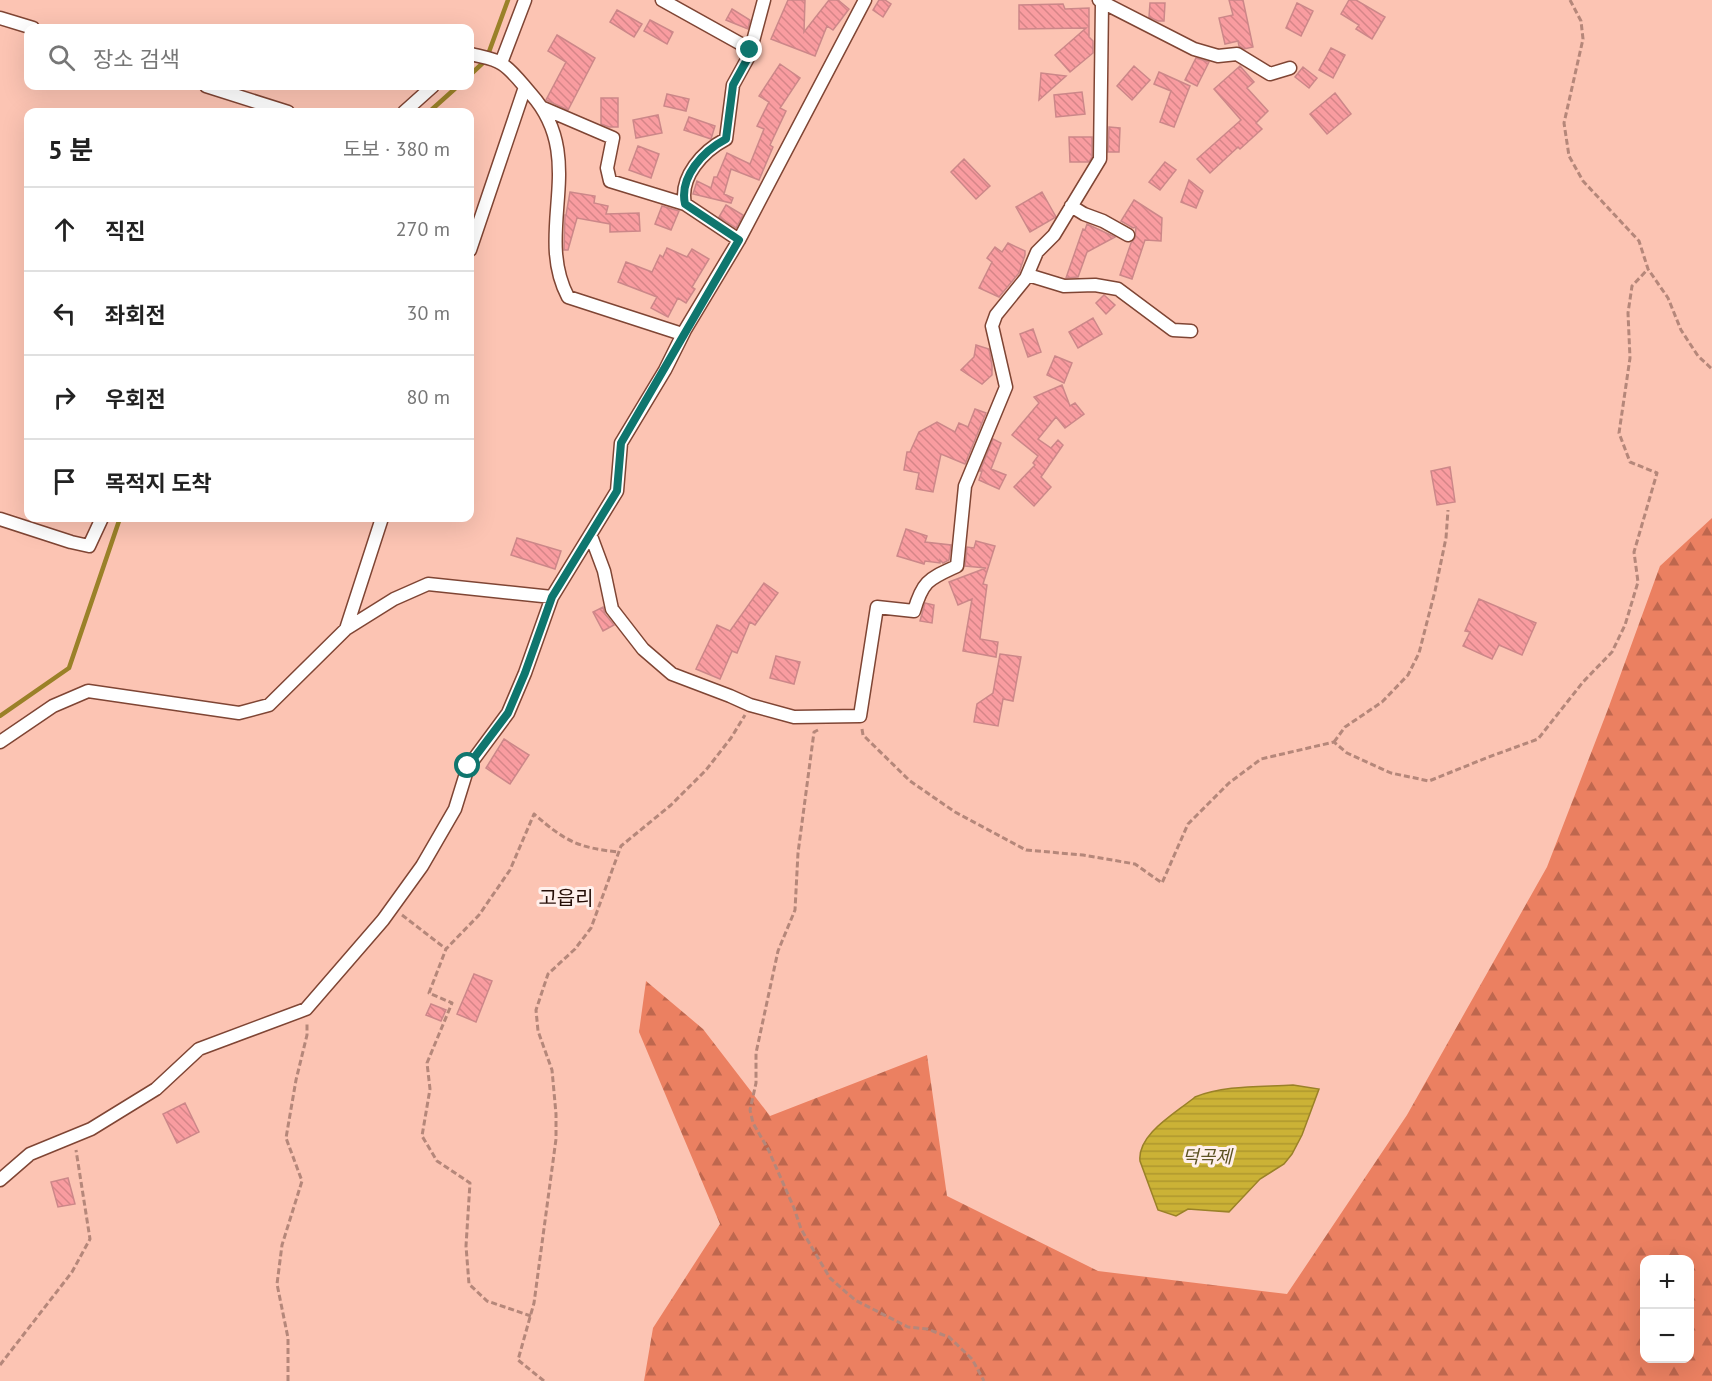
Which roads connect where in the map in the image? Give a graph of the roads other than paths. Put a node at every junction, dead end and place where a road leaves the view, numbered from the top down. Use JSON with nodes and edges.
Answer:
{"nodes":[{"id":1,"x":525,"y":0,"type":"edge"},
{"id":2,"x":662,"y":0,"type":"edge"},
{"id":3,"x":764,"y":0,"type":"edge"},
{"id":4,"x":865,"y":0,"type":"edge"},
{"id":5,"x":1102,"y":1,"type":"edge"},
{"id":6,"x":0,"y":18,"type":"edge"},
{"id":7,"x":24,"y":25,"type":"edge"},
{"id":8,"x":750,"y":50,"type":"junction"},
{"id":9,"x":474,"y":55,"type":"edge"},
{"id":10,"x":501,"y":63,"type":"junction"},
{"id":11,"x":1290,"y":68,"type":"dead end"},
{"id":12,"x":525,"y":87,"type":"junction"},
{"id":13,"x":219,"y":90,"type":"edge"},
{"id":14,"x":429,"y":90,"type":"edge"},
{"id":15,"x":275,"y":108,"type":"edge"},
{"id":16,"x":408,"y":108,"type":"edge"},
{"id":17,"x":543,"y":108,"type":"junction"},
{"id":18,"x":685,"y":204,"type":"junction"},
{"id":19,"x":1071,"y":206,"type":"junction"},
{"id":20,"x":1128,"y":236,"type":"dead end"},
{"id":21,"x":474,"y":238,"type":"edge"},
{"id":22,"x":739,"y":240,"type":"junction"},
{"id":23,"x":1028,"y":275,"type":"junction"},
{"id":24,"x":1191,"y":331,"type":"dead end"},
{"id":25,"x":682,"y":334,"type":"junction"},
{"id":26,"x":0,"y":519,"type":"edge"},
{"id":27,"x":100,"y":522,"type":"edge"},
{"id":28,"x":381,"y":522,"type":"edge"},
{"id":29,"x":591,"y":536,"type":"junction"},
{"id":30,"x":552,"y":597,"type":"junction"},
{"id":31,"x":346,"y":629,"type":"junction"},
{"id":32,"x":0,"y":742,"type":"edge"},
{"id":33,"x":0,"y":1180,"type":"edge"}],
"edges":[{"from":1,"to":10,"type":"street"},
{"from":2,"to":8,"type":"street"},
{"from":3,"to":8,"type":"street"},
{"from":4,"to":22,"type":"street"},
{"from":5,"to":11,"type":"street"},
{"from":5,"to":19,"type":"street"},
{"from":6,"to":7,"type":"street"},
{"from":8,"to":18,"type":"street"},
{"from":9,"to":10,"type":"street"},
{"from":10,"to":12,"type":"street"},
{"from":12,"to":17,"type":"street"},
{"from":12,"to":21,"type":"street"},
{"from":13,"to":15,"type":"street"},
{"from":14,"to":16,"type":"street"},
{"from":17,"to":18,"type":"street"},
{"from":17,"to":25,"type":"street"},
{"from":18,"to":22,"type":"street"},
{"from":19,"to":20,"type":"street"},
{"from":19,"to":23,"type":"street"},
{"from":22,"to":25,"type":"street"},
{"from":23,"to":24,"type":"street"},
{"from":23,"to":29,"type":"street"},
{"from":25,"to":29,"type":"street"},
{"from":26,"to":27,"type":"street"},
{"from":28,"to":31,"type":"street"},
{"from":29,"to":30,"type":"street"},
{"from":30,"to":31,"type":"street"},
{"from":30,"to":33,"type":"street"},
{"from":31,"to":32,"type":"street"}]}
